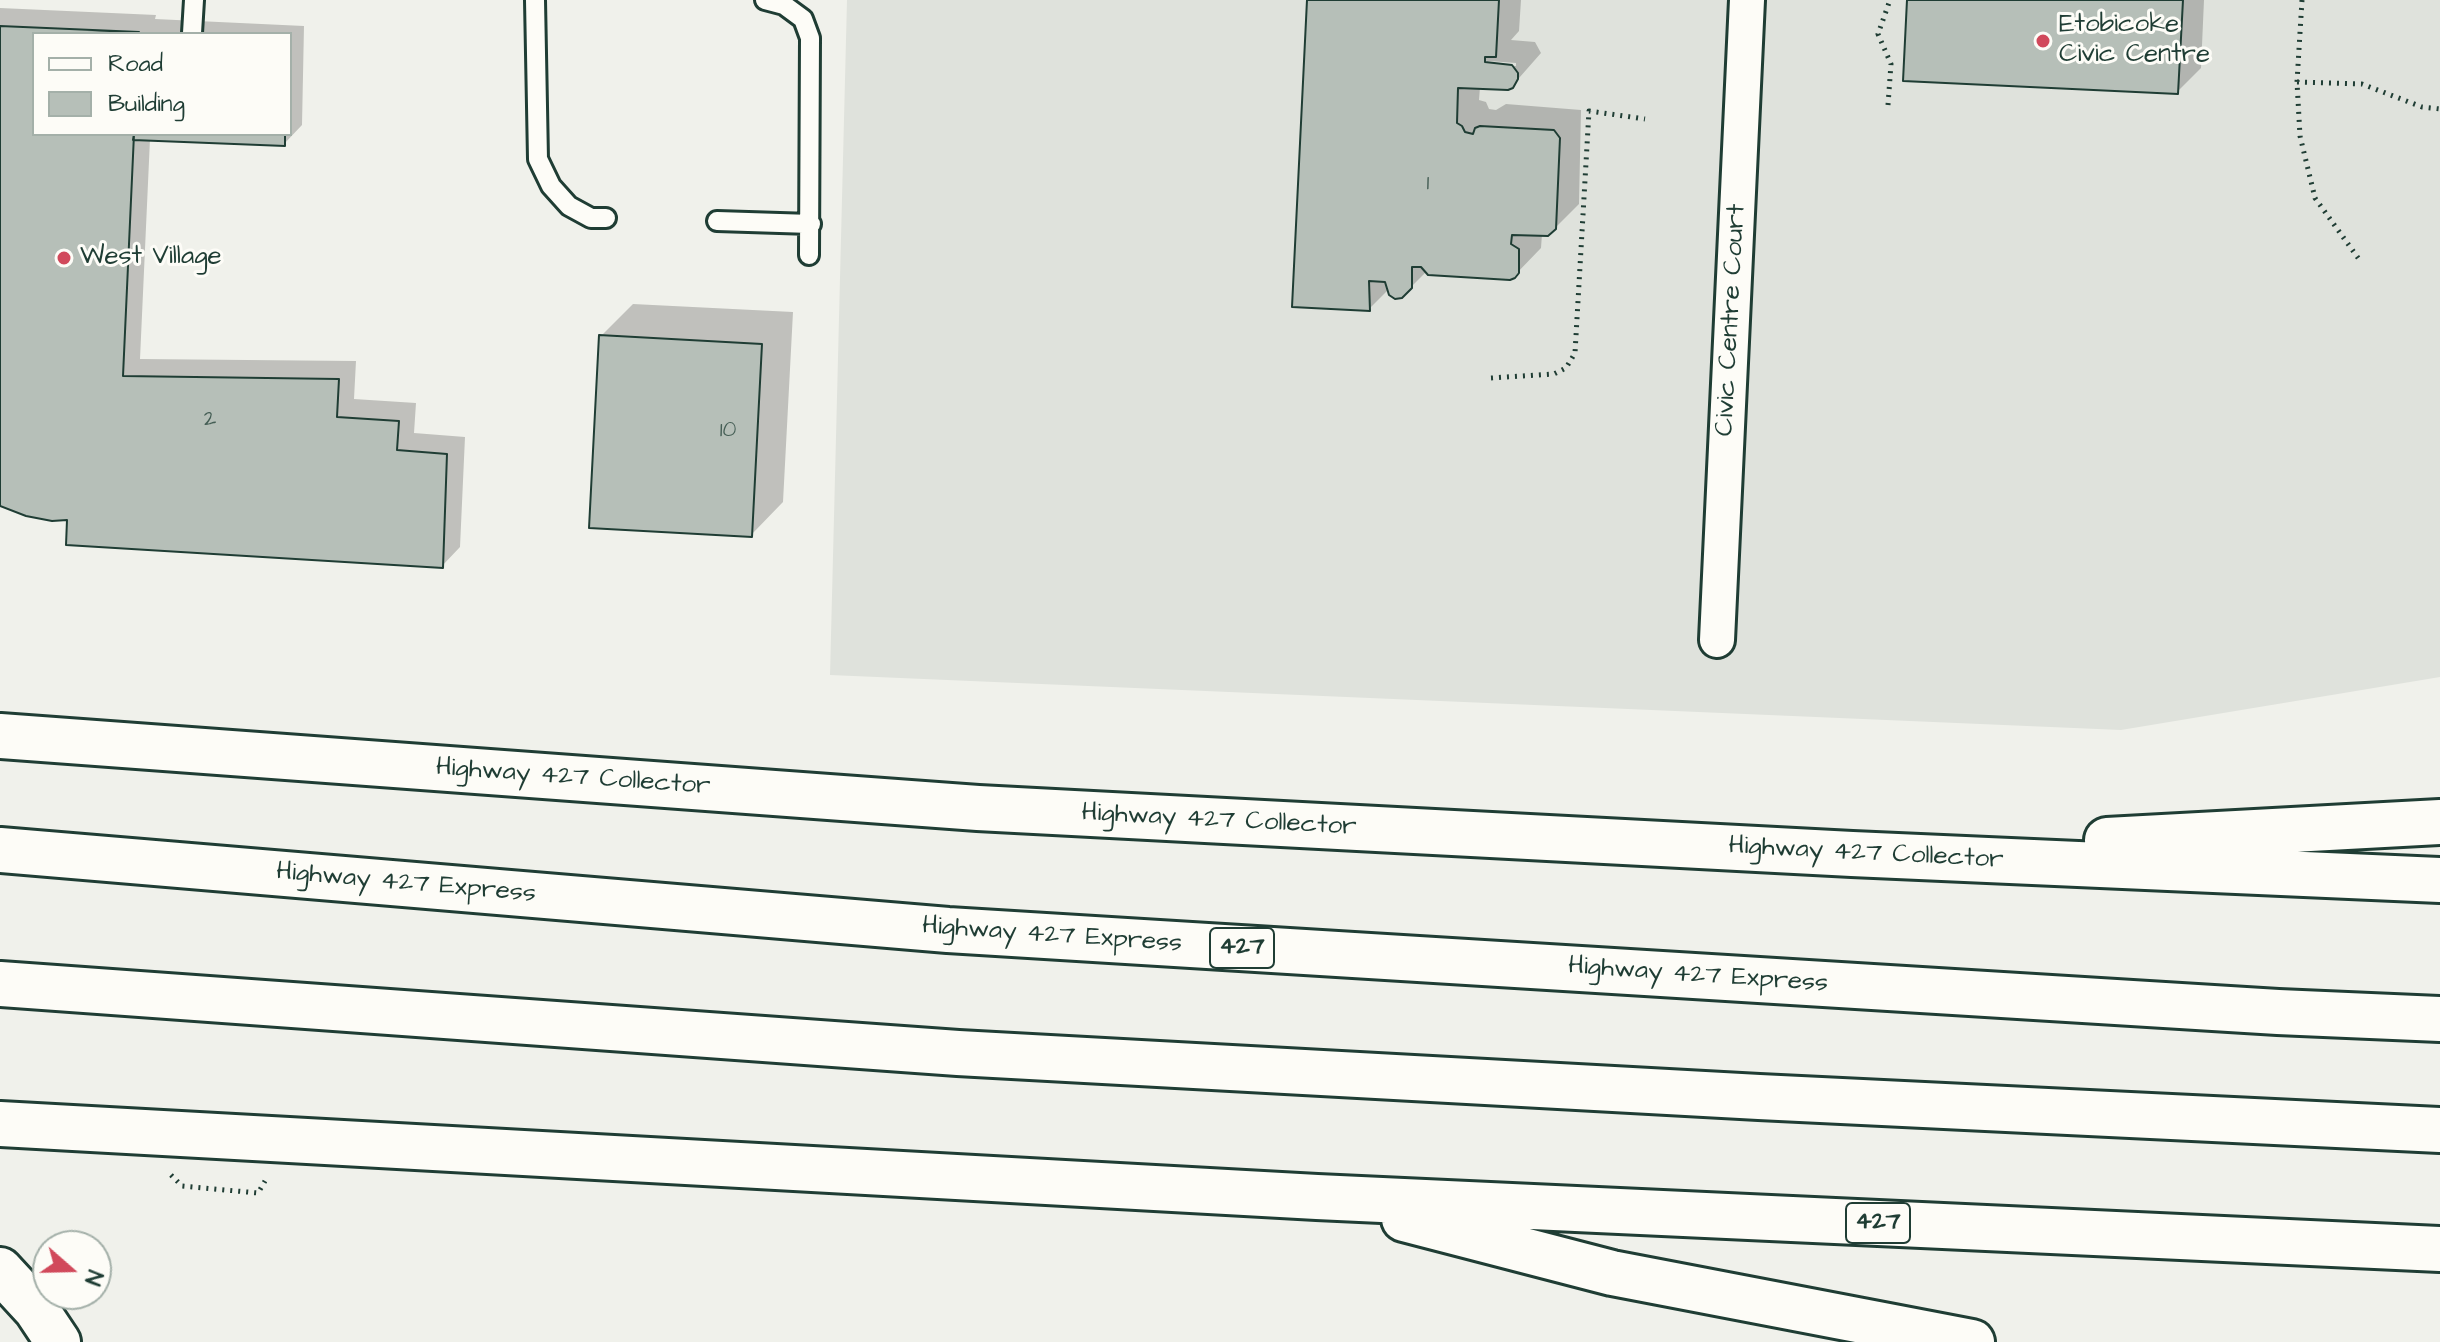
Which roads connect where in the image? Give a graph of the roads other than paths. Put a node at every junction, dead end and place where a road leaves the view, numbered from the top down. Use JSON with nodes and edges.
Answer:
{"nodes":[{"id":1,"x":194,"y":0,"type":"edge"},
{"id":2,"x":535,"y":0,"type":"edge"},
{"id":3,"x":765,"y":0,"type":"edge"},
{"id":4,"x":1747,"y":0,"type":"edge"},
{"id":5,"x":192,"y":32,"type":"edge"},
{"id":6,"x":606,"y":218,"type":"dead end"},
{"id":7,"x":717,"y":221,"type":"dead end"},
{"id":8,"x":811,"y":224,"type":"junction"},
{"id":9,"x":809,"y":255,"type":"dead end"},
{"id":10,"x":1717,"y":640,"type":"dead end"},
{"id":11,"x":0,"y":723,"type":"edge"},
{"id":12,"x":0,"y":736,"type":"edge"},
{"id":13,"x":48,"y":739,"type":"junction"},
{"id":14,"x":2440,"y":822,"type":"edge"},
{"id":15,"x":0,"y":850,"type":"edge"},
{"id":16,"x":1852,"y":854,"type":"junction"},
{"id":17,"x":2440,"y":880,"type":"edge"},
{"id":18,"x":0,"y":984,"type":"edge"},
{"id":19,"x":2440,"y":1019,"type":"edge"},
{"id":20,"x":0,"y":1124,"type":"edge"},
{"id":21,"x":2440,"y":1130,"type":"edge"},
{"id":22,"x":1317,"y":1197,"type":"junction"},
{"id":23,"x":2440,"y":1249,"type":"edge"},
{"id":24,"x":0,"y":1270,"type":"edge"},
{"id":25,"x":58,"y":1342,"type":"edge"},
{"id":26,"x":1972,"y":1342,"type":"edge"}],
"edges":[{"from":1,"to":5,"type":"lane"},
{"from":2,"to":6,"type":"lane"},
{"from":3,"to":8,"type":"lane"},
{"from":4,"to":10,"type":"street","name":"Civic Centre Court"},
{"from":7,"to":8,"type":"lane"},
{"from":8,"to":9,"type":"lane"},
{"from":11,"to":13,"type":"highway"},
{"from":12,"to":13,"type":"highway","name":"Highway 427 Collector"},
{"from":13,"to":16,"type":"highway","name":"Highway 427 Collector"},
{"from":14,"to":16,"type":"highway"},
{"from":15,"to":19,"type":"highway","name":"Highway 427 Express","number":"427"},
{"from":16,"to":17,"type":"highway","name":"Highway 427 Collector"},
{"from":18,"to":21,"type":"highway"},
{"from":20,"to":22,"type":"highway","number":"427"},
{"from":22,"to":23,"type":"highway","number":"427"},
{"from":22,"to":26,"type":"highway"},
{"from":24,"to":25,"type":"highway"}]}
